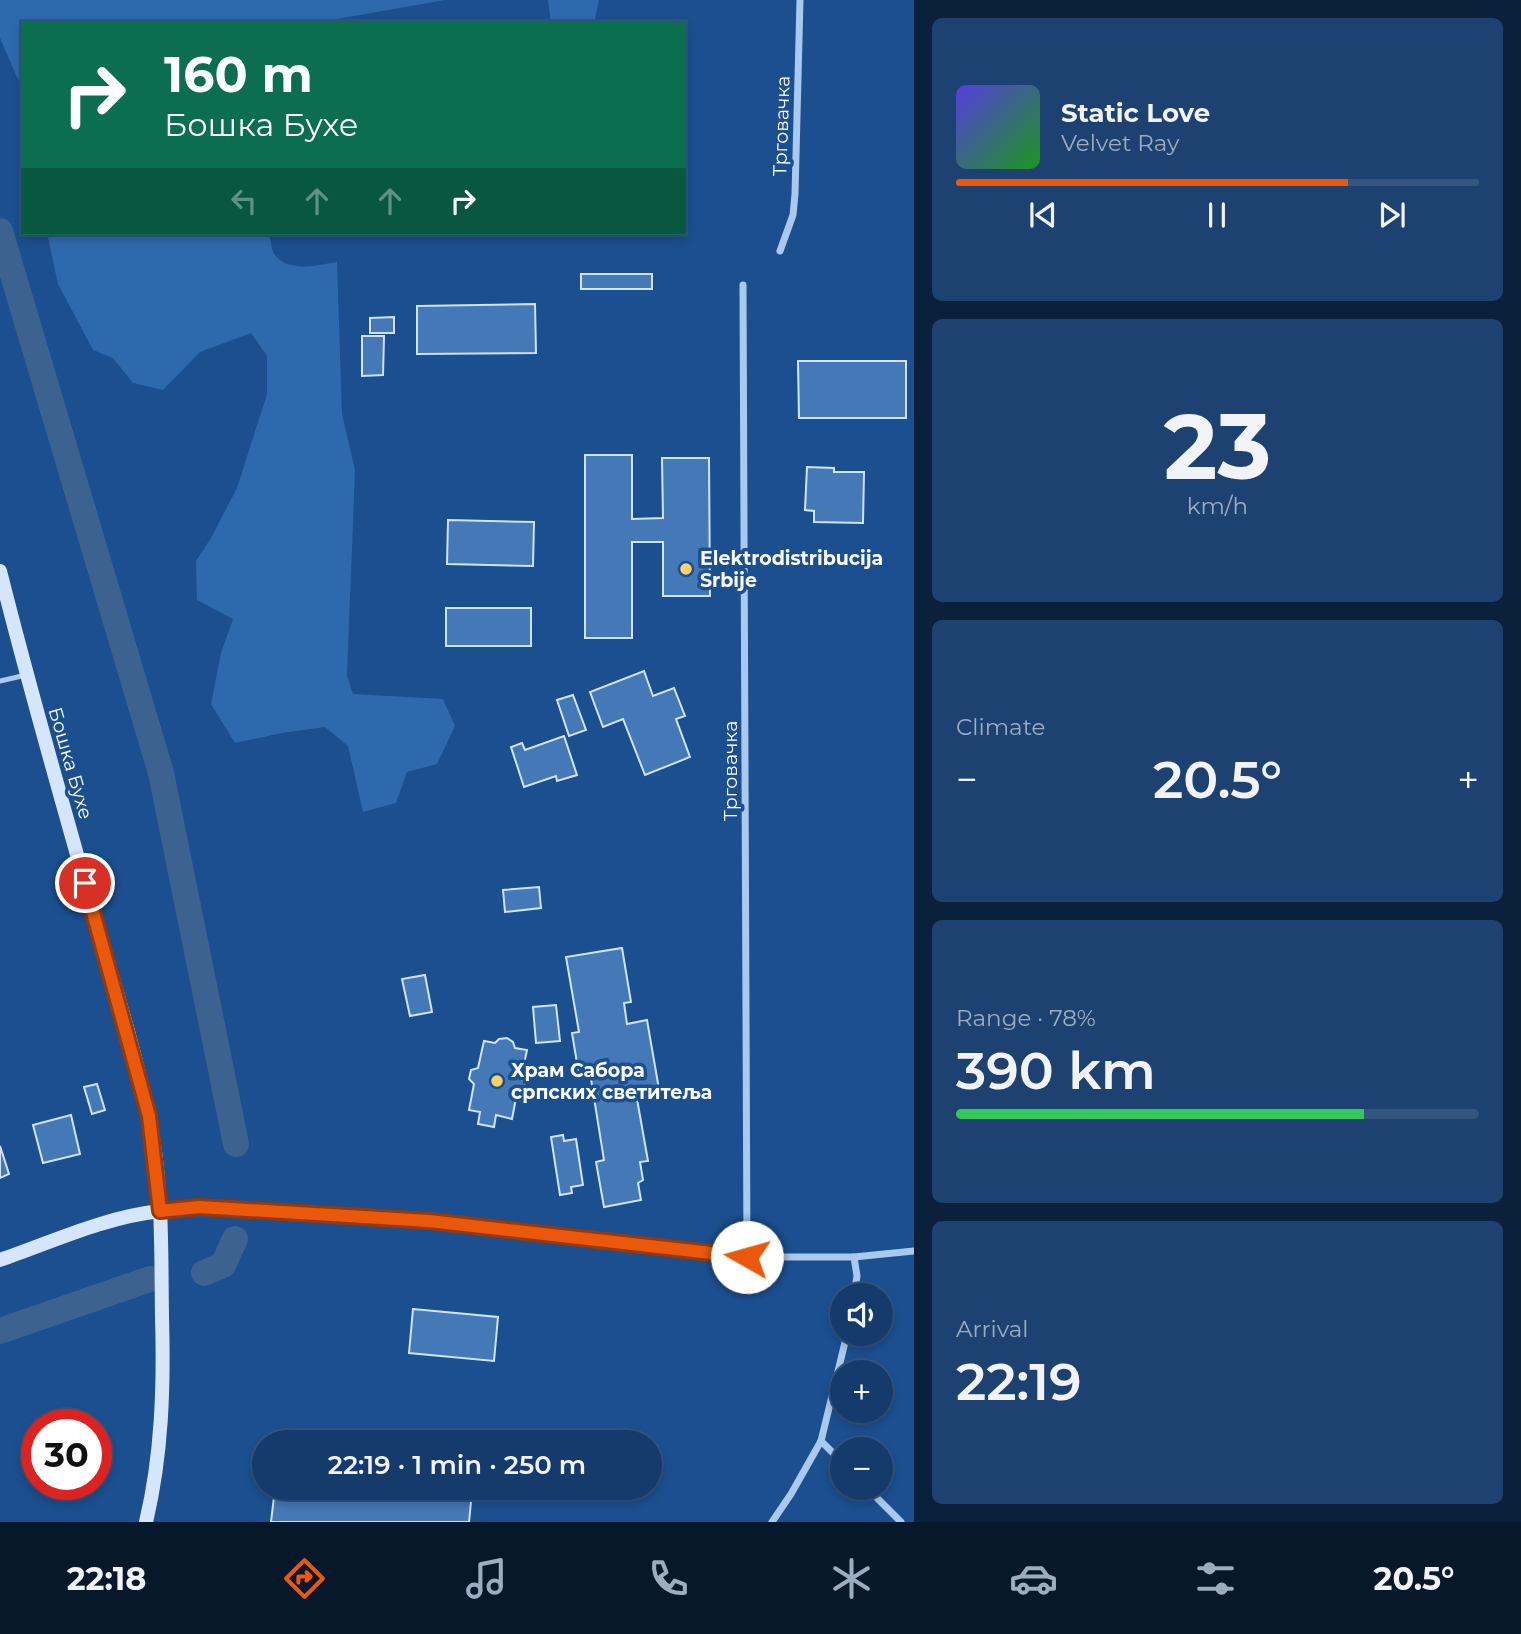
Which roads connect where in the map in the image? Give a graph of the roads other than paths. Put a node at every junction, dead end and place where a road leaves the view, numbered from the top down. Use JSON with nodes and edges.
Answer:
{"nodes":[{"id":1,"x":800,"y":0,"type":"edge"},
{"id":2,"x":780,"y":251,"type":"dead end"},
{"id":3,"x":743,"y":285,"type":"dead end"},
{"id":4,"x":0,"y":571,"type":"edge"},
{"id":5,"x":26,"y":675,"type":"junction"},
{"id":6,"x":0,"y":681,"type":"edge"},
{"id":7,"x":160,"y":1211,"type":"junction"},
{"id":8,"x":914,"y":1251,"type":"edge"},
{"id":9,"x":747,"y":1257,"type":"junction"},
{"id":10,"x":854,"y":1257,"type":"junction"},
{"id":11,"x":0,"y":1260,"type":"edge"},
{"id":12,"x":855,"y":1283,"type":"edge"},
{"id":13,"x":844,"y":1346,"type":"edge"},
{"id":14,"x":821,"y":1441,"type":"junction"},
{"id":15,"x":830,"y":1450,"type":"edge"},
{"id":16,"x":879,"y":1500,"type":"edge"},
{"id":17,"x":146,"y":1522,"type":"edge"},
{"id":18,"x":772,"y":1522,"type":"edge"},
{"id":19,"x":901,"y":1522,"type":"edge"}],
"edges":[{"from":1,"to":2,"type":"street","name":"Трговачка"},
{"from":3,"to":9,"type":"street","name":"Трговачка"},
{"from":4,"to":5,"type":"main road","name":"Бошка Бухе"},
{"from":5,"to":6,"type":"lane"},
{"from":5,"to":7,"type":"main road","name":"Бошка Бухе"},
{"from":7,"to":9,"type":"street"},
{"from":7,"to":11,"type":"main road"},
{"from":7,"to":17,"type":"main road","name":"Бошка Бухе"},
{"from":8,"to":10,"type":"street"},
{"from":9,"to":10,"type":"street"},
{"from":10,"to":12,"type":"street"},
{"from":13,"to":14,"type":"street"},
{"from":14,"to":15,"type":"street"},
{"from":14,"to":18,"type":"street"},
{"from":16,"to":19,"type":"street"}]}
